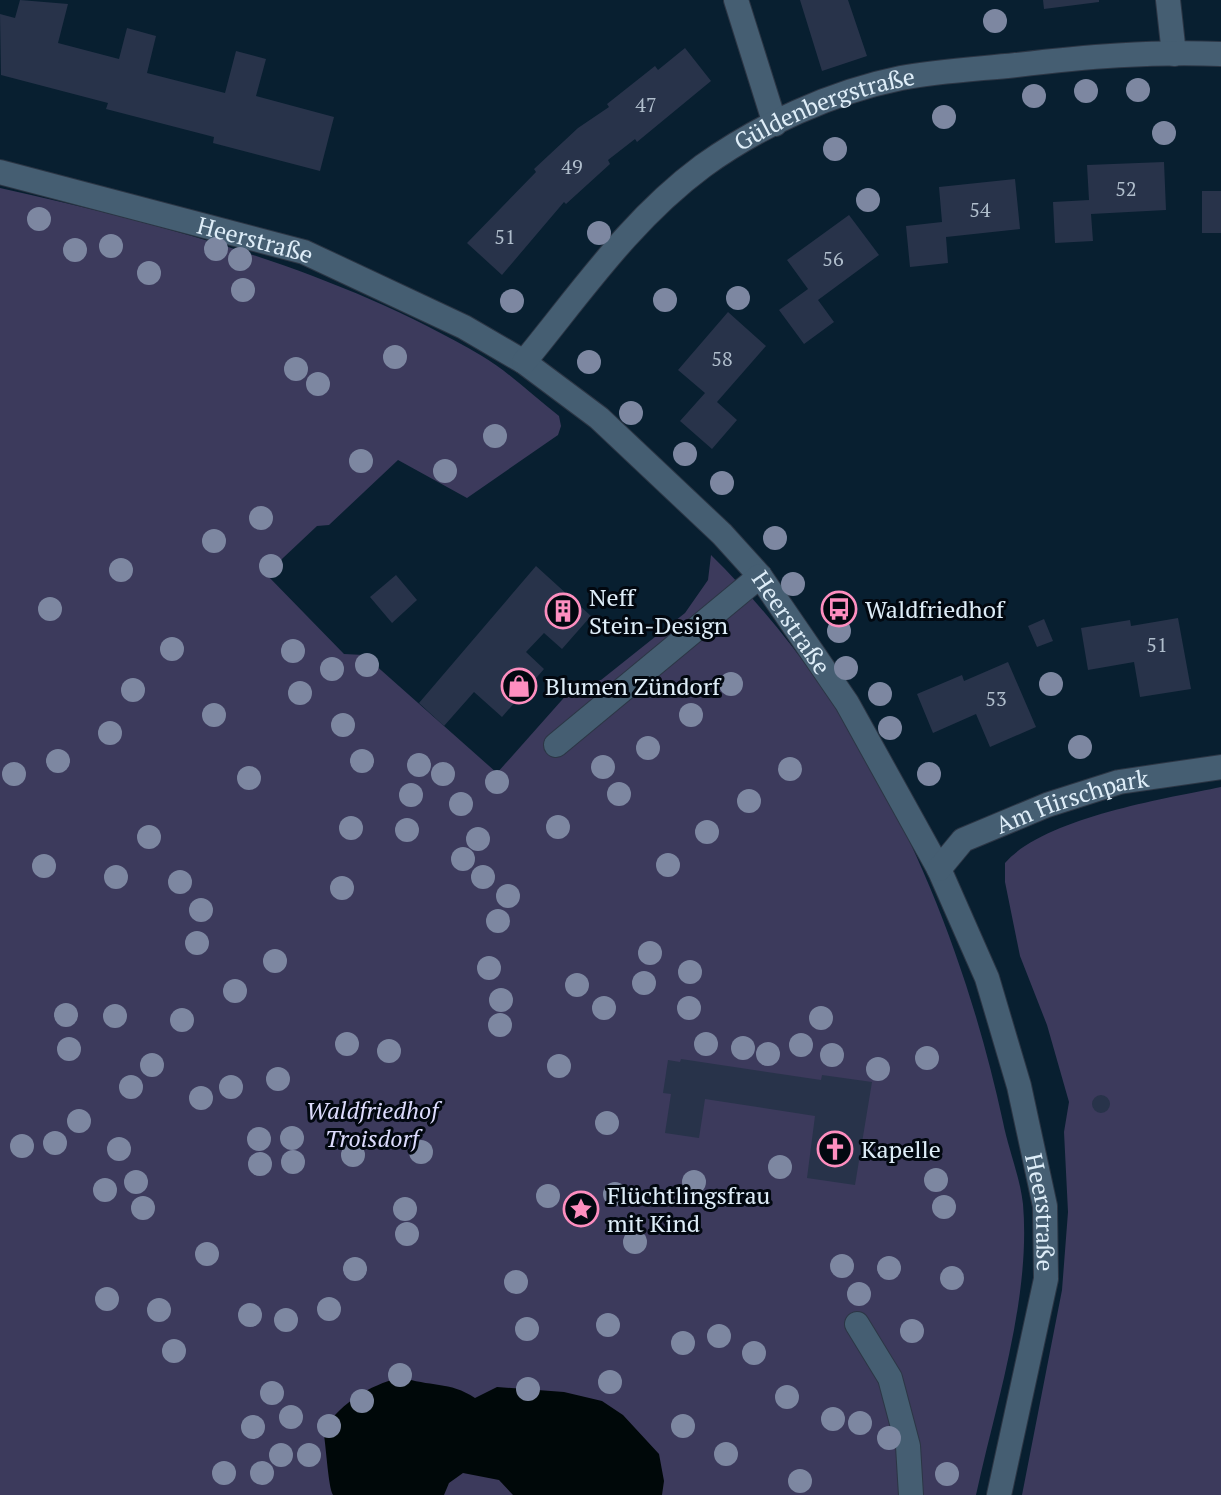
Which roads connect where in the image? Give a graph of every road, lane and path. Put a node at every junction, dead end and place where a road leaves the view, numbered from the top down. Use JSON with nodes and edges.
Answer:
{"nodes":[{"id":1,"x":736,"y":0,"type":"edge"},
{"id":2,"x":1168,"y":0,"type":"edge"},
{"id":3,"x":1174,"y":54,"type":"junction"},
{"id":4,"x":1221,"y":54,"type":"edge"},
{"id":5,"x":775,"y":124,"type":"junction"},
{"id":6,"x":0,"y":172,"type":"edge"},
{"id":7,"x":524,"y":362,"type":"junction"},
{"id":8,"x":760,"y":576,"type":"junction"},
{"id":9,"x":556,"y":745,"type":"dead end"},
{"id":10,"x":1221,"y":767,"type":"edge"},
{"id":11,"x":939,"y":869,"type":"junction"},
{"id":12,"x":857,"y":1324,"type":"dead end"},
{"id":13,"x":911,"y":1495,"type":"edge"},
{"id":14,"x":999,"y":1495,"type":"edge"}],
"edges":[{"from":1,"to":5,"type":"street"},
{"from":2,"to":3,"type":"street"},
{"from":3,"to":4,"type":"street","name":"Güldenbergstraße"},
{"from":3,"to":5,"type":"street","name":"Güldenbergstraße"},
{"from":5,"to":7,"type":"street","name":"Güldenbergstraße"},
{"from":6,"to":7,"type":"street","name":"Heerstraße"},
{"from":7,"to":8,"type":"street","name":"Heerstraße"},
{"from":8,"to":9,"type":"street"},
{"from":8,"to":11,"type":"street","name":"Heerstraße"},
{"from":10,"to":11,"type":"street","name":"Am Hirschpark"},
{"from":11,"to":14,"type":"street","name":"Heerstraße"},
{"from":12,"to":13,"type":"street"}]}
